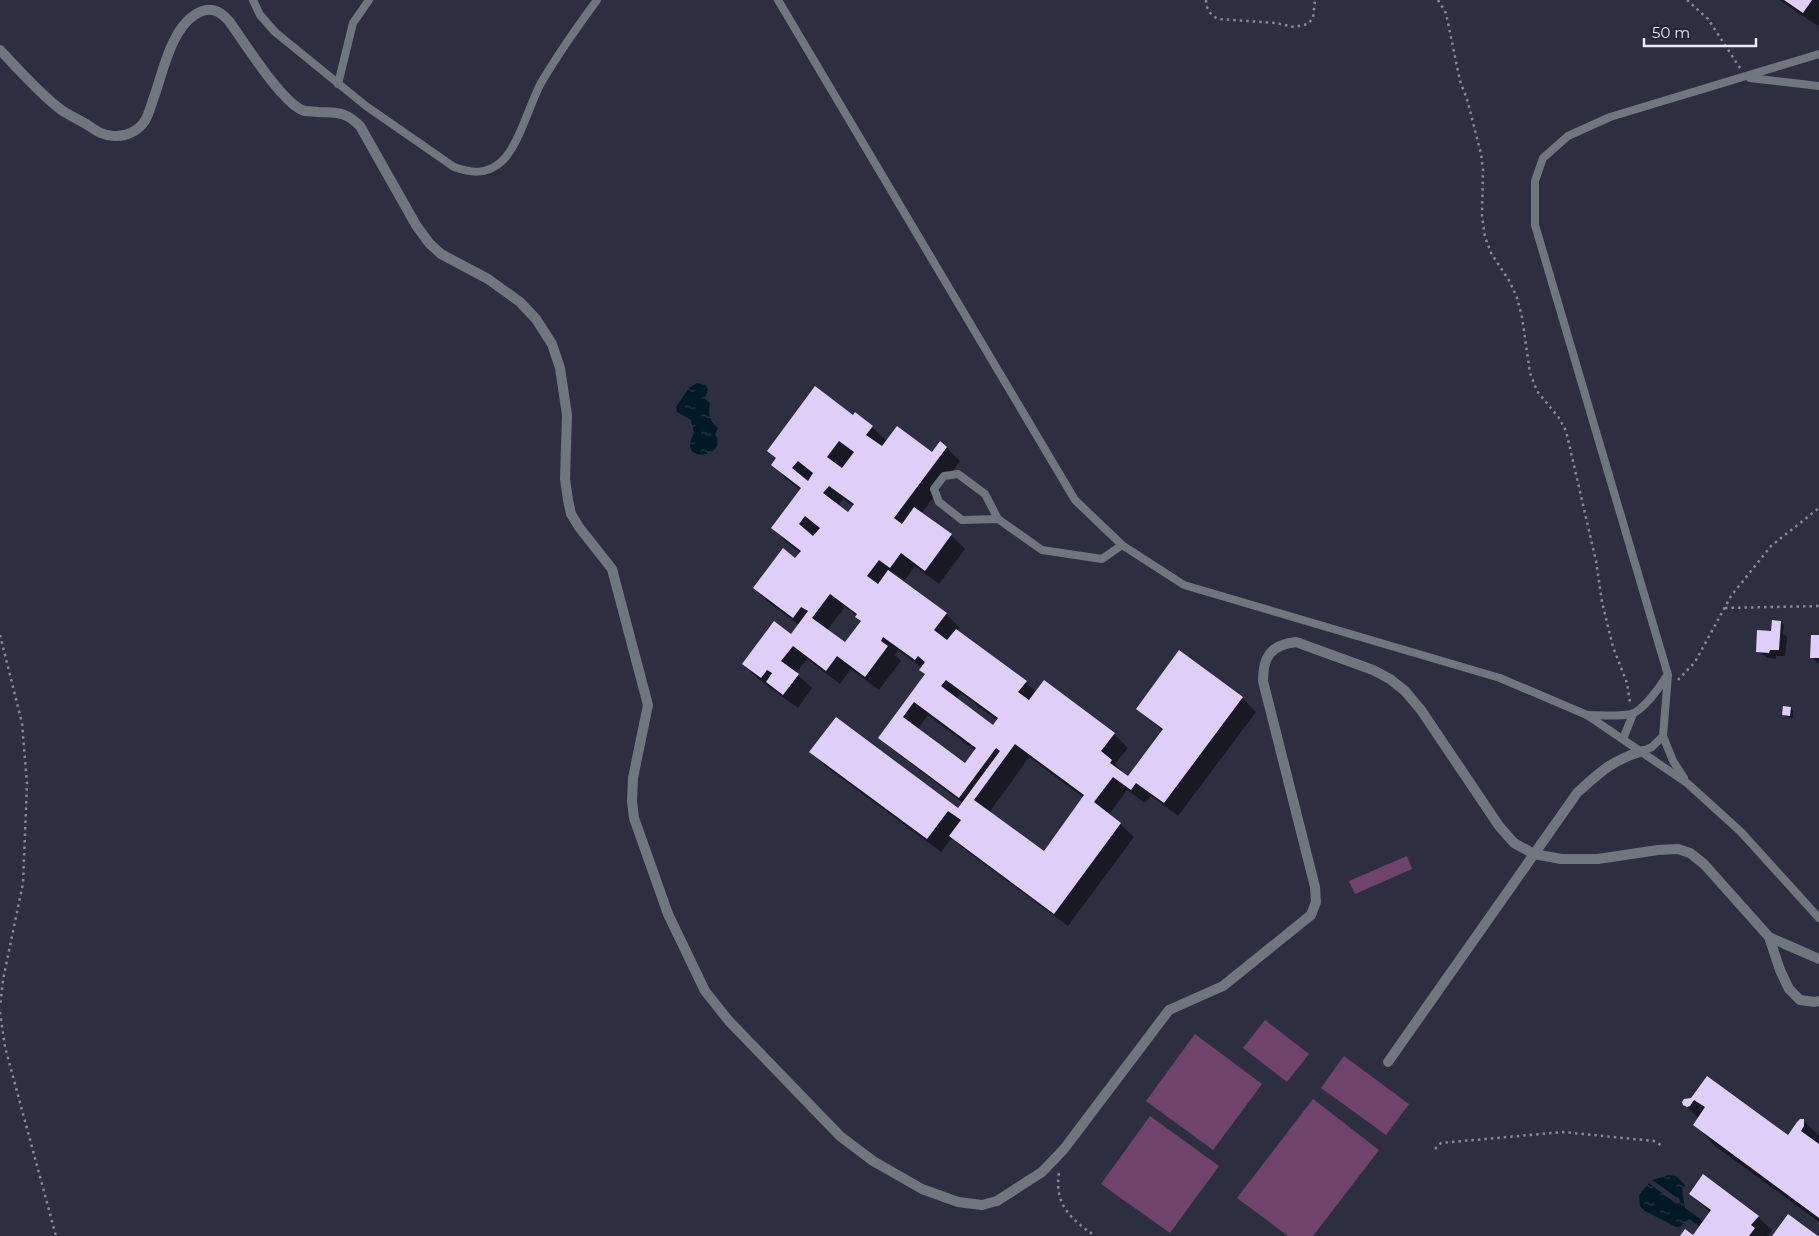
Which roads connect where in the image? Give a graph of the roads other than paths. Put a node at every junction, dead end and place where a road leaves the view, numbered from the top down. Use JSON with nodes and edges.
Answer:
{"nodes":[{"id":1,"x":253,"y":0,"type":"edge"},
{"id":2,"x":369,"y":0,"type":"edge"},
{"id":3,"x":597,"y":0,"type":"edge"},
{"id":4,"x":778,"y":0,"type":"edge"},
{"id":5,"x":0,"y":50,"type":"edge"},
{"id":6,"x":1819,"y":54,"type":"edge"},
{"id":7,"x":1746,"y":77,"type":"junction"},
{"id":8,"x":338,"y":84,"type":"junction"},
{"id":9,"x":1819,"y":86,"type":"edge"},
{"id":10,"x":998,"y":519,"type":"junction"},
{"id":11,"x":1122,"y":545,"type":"junction"},
{"id":12,"x":1668,"y":676,"type":"junction"},
{"id":13,"x":1633,"y":714,"type":"junction"},
{"id":14,"x":1587,"y":715,"type":"junction"},
{"id":15,"x":1663,"y":736,"type":"junction"},
{"id":16,"x":1623,"y":739,"type":"junction"},
{"id":17,"x":1643,"y":751,"type":"junction"},
{"id":18,"x":1687,"y":783,"type":"junction"},
{"id":19,"x":1534,"y":854,"type":"junction"},
{"id":20,"x":1819,"y":918,"type":"edge"},
{"id":21,"x":1769,"y":937,"type":"junction"},
{"id":22,"x":1819,"y":959,"type":"edge"},
{"id":23,"x":1819,"y":1001,"type":"edge"},
{"id":24,"x":1388,"y":1062,"type":"dead end"}],
"edges":[{"from":1,"to":8,"type":"lane"},
{"from":2,"to":8,"type":"lane"},
{"from":3,"to":8,"type":"lane"},
{"from":4,"to":11,"type":"lane"},
{"from":5,"to":19,"type":"street"},
{"from":6,"to":7,"type":"lane"},
{"from":7,"to":9,"type":"lane"},
{"from":7,"to":12,"type":"lane"},
{"from":10,"to":10,"type":"lane"},
{"from":10,"to":11,"type":"lane"},
{"from":11,"to":14,"type":"lane"},
{"from":12,"to":13,"type":"lane"},
{"from":12,"to":15,"type":"lane"},
{"from":13,"to":14,"type":"lane"},
{"from":13,"to":16,"type":"lane"},
{"from":14,"to":16,"type":"lane"},
{"from":15,"to":17,"type":"lane"},
{"from":15,"to":18,"type":"lane"},
{"from":16,"to":17,"type":"lane"},
{"from":17,"to":18,"type":"lane"},
{"from":17,"to":19,"type":"street"},
{"from":18,"to":20,"type":"lane"},
{"from":19,"to":21,"type":"street"},
{"from":19,"to":24,"type":"street"},
{"from":21,"to":22,"type":"street"},
{"from":21,"to":23,"type":"street"}]}
